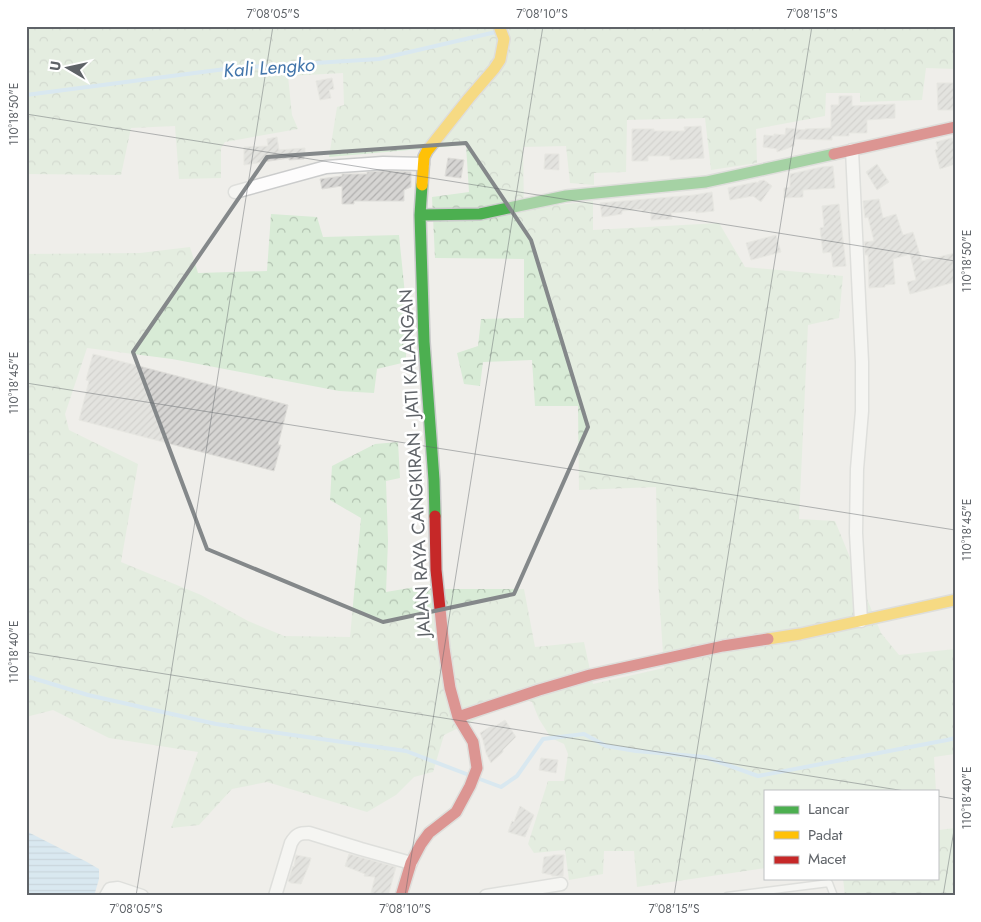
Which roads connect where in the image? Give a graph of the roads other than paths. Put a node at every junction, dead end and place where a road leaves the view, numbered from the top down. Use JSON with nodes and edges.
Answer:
{"nodes":[{"id":1,"x":498,"y":26,"type":"edge"},
{"id":2,"x":955,"y":127,"type":"edge"},
{"id":3,"x":852,"y":150,"type":"junction"},
{"id":4,"x":423,"y":164,"type":"junction"},
{"id":5,"x":235,"y":192,"type":"dead end"},
{"id":6,"x":420,"y":216,"type":"junction"},
{"id":7,"x":955,"y":600,"type":"edge"},
{"id":8,"x":861,"y":621,"type":"junction"},
{"id":9,"x":458,"y":716,"type":"junction"},
{"id":10,"x":411,"y":863,"type":"junction"},
{"id":11,"x":561,"y":884,"type":"dead end"},
{"id":12,"x":106,"y":896,"type":"edge"},
{"id":13,"x":142,"y":896,"type":"edge"},
{"id":14,"x":274,"y":896,"type":"edge"},
{"id":15,"x":401,"y":896,"type":"edge"},
{"id":16,"x":486,"y":896,"type":"edge"},
{"id":17,"x":727,"y":896,"type":"edge"},
{"id":18,"x":834,"y":896,"type":"edge"}],
"edges":[{"from":1,"to":4,"type":"street","name":"JALAN RAYA CANGKIRAN - JATI KALANGAN"},
{"from":2,"to":3,"type":"street"},
{"from":3,"to":6,"type":"street"},
{"from":3,"to":8,"type":"street"},
{"from":4,"to":5,"type":"street"},
{"from":4,"to":6,"type":"street","name":"JALAN RAYA CANGKIRAN - JATI KALANGAN"},
{"from":6,"to":9,"type":"street","name":"JALAN RAYA CANGKIRAN - JATI KALANGAN"},
{"from":7,"to":8,"type":"street"},
{"from":8,"to":9,"type":"street"},
{"from":9,"to":10,"type":"street","name":"JALAN RAYA CANGKIRAN - JATI KALANGAN"},
{"from":10,"to":14,"type":"street"},
{"from":10,"to":15,"type":"street","name":"JALAN RAYA CANGKIRAN - JATI KALANGAN"},
{"from":11,"to":16,"type":"street"},
{"from":12,"to":13,"type":"street"},
{"from":17,"to":18,"type":"lane"}]}
